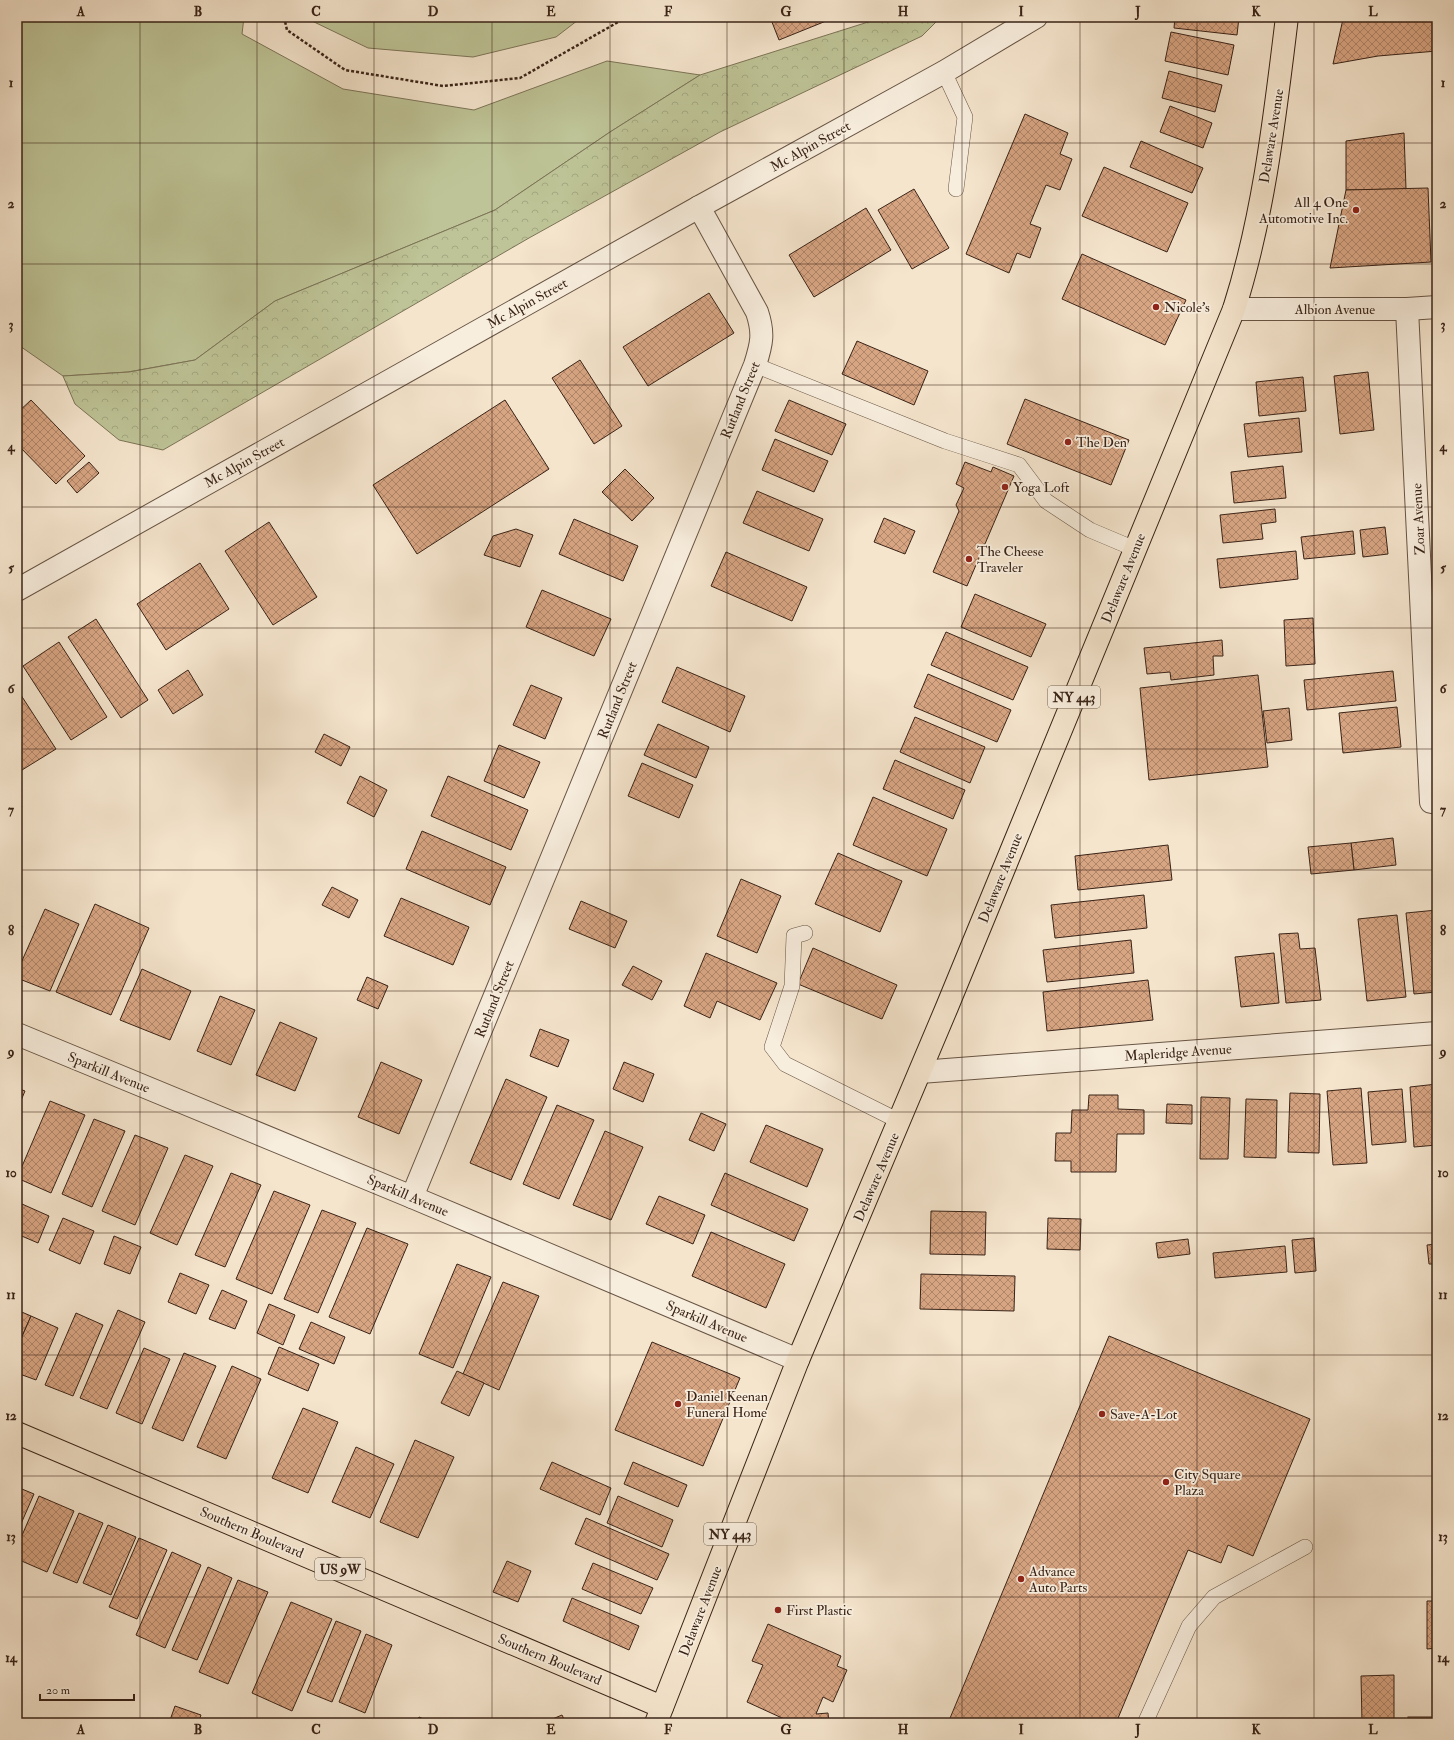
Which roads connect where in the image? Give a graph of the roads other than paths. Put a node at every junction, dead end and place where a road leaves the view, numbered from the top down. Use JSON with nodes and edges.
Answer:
{"nodes":[{"id":1,"x":1036,"y":17,"type":"edge"},
{"id":2,"x":1287,"y":17,"type":"edge"},
{"id":3,"x":944,"y":72,"type":"junction"},
{"id":4,"x":956,"y":189,"type":"dead end"},
{"id":5,"x":699,"y":207,"type":"junction"},
{"id":6,"x":1437,"y":307,"type":"edge"},
{"id":7,"x":1234,"y":309,"type":"junction"},
{"id":8,"x":1407,"y":309,"type":"junction"},
{"id":9,"x":755,"y":365,"type":"junction"},
{"id":10,"x":1135,"y":549,"type":"junction"},
{"id":11,"x":17,"y":590,"type":"edge"},
{"id":12,"x":1431,"y":655,"type":"edge"},
{"id":13,"x":1431,"y":802,"type":"dead end"},
{"id":14,"x":805,"y":933,"type":"dead end"},
{"id":15,"x":1437,"y":1032,"type":"edge"},
{"id":16,"x":17,"y":1034,"type":"edge"},
{"id":17,"x":920,"y":1072,"type":"junction"},
{"id":18,"x":899,"y":1121,"type":"junction"},
{"id":19,"x":412,"y":1197,"type":"junction"},
{"id":20,"x":798,"y":1360,"type":"junction"},
{"id":21,"x":17,"y":1433,"type":"edge"},
{"id":22,"x":1305,"y":1548,"type":"dead end"},
{"id":23,"x":659,"y":1715,"type":"edge"},
{"id":24,"x":1145,"y":1723,"type":"edge"}],
"edges":[{"from":1,"to":3,"type":"street","name":"Mc Alpin Street"},
{"from":2,"to":7,"type":"main road","name":"Delaware Avenue","number":"NY 443"},
{"from":3,"to":4,"type":"lane"},
{"from":3,"to":5,"type":"street","name":"Mc Alpin Street"},
{"from":5,"to":9,"type":"street","name":"Rutland Street"},
{"from":5,"to":11,"type":"street","name":"Mc Alpin Street"},
{"from":6,"to":8,"type":"street","name":"Albion Avenue"},
{"from":7,"to":8,"type":"street","name":"Albion Avenue"},
{"from":7,"to":10,"type":"main road","name":"Delaware Avenue","number":"NY 443"},
{"from":8,"to":12,"type":"street","name":"Zoar Avenue"},
{"from":9,"to":10,"type":"lane"},
{"from":9,"to":19,"type":"street","name":"Rutland Street"},
{"from":10,"to":17,"type":"main road","name":"Delaware Avenue","number":"NY 443"},
{"from":12,"to":13,"type":"street","name":"Zoar Avenue"},
{"from":14,"to":18,"type":"lane"},
{"from":15,"to":17,"type":"street","name":"Mapleridge Avenue"},
{"from":16,"to":19,"type":"street","name":"Sparkill Avenue"},
{"from":17,"to":18,"type":"main road","name":"Delaware Avenue","number":"NY 443"},
{"from":18,"to":20,"type":"main road","name":"Delaware Avenue","number":"NY 443"},
{"from":19,"to":20,"type":"street","name":"Sparkill Avenue"},
{"from":20,"to":23,"type":"main road","name":"Delaware Avenue","number":"NY 443"},
{"from":21,"to":23,"type":"main road","name":"Southern Boulevard","number":"US 9W"},
{"from":22,"to":24,"type":"lane"}]}
